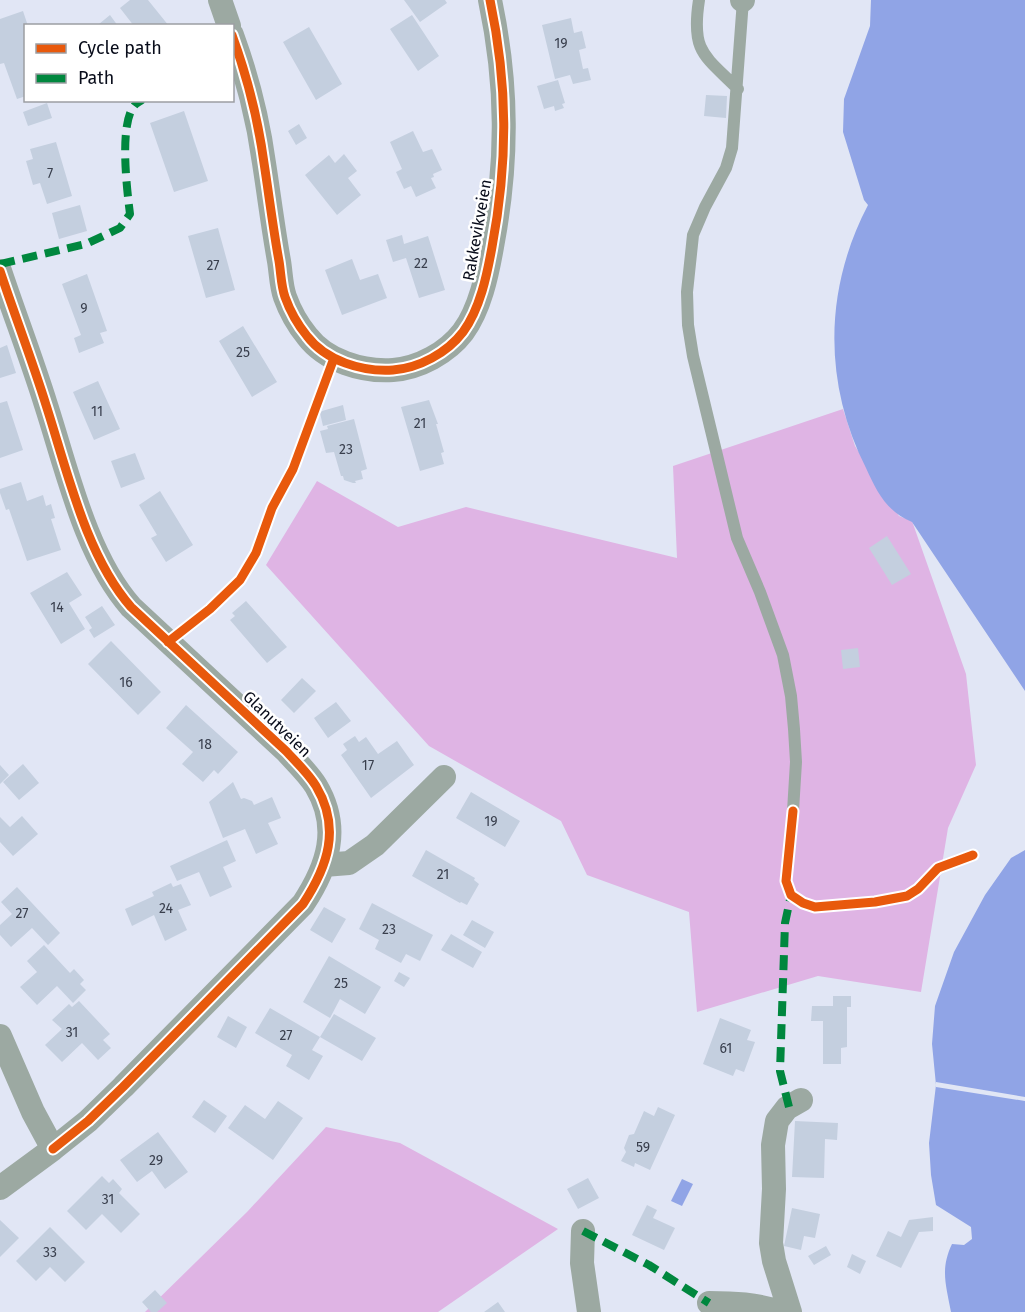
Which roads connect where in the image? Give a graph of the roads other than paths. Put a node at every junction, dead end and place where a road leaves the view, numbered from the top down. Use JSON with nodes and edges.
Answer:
{"nodes":[{"id":1,"x":220,"y":0,"type":"edge"},
{"id":2,"x":490,"y":0,"type":"edge"},
{"id":3,"x":699,"y":0,"type":"edge"},
{"id":4,"x":743,"y":0,"type":"edge"},
{"id":5,"x":228,"y":24,"type":"edge"},
{"id":6,"x":234,"y":40,"type":"edge"},
{"id":7,"x":738,"y":89,"type":"junction"},
{"id":8,"x":0,"y":271,"type":"edge"},
{"id":9,"x":444,"y":777,"type":"dead end"},
{"id":10,"x":793,"y":811,"type":"dead end"},
{"id":11,"x":324,"y":865,"type":"junction"},
{"id":12,"x":0,"y":1036,"type":"edge"},
{"id":13,"x":801,"y":1100,"type":"dead end"},
{"id":14,"x":53,"y":1149,"type":"junction"},
{"id":15,"x":0,"y":1188,"type":"edge"},
{"id":16,"x":583,"y":1231,"type":"dead end"},
{"id":17,"x":709,"y":1303,"type":"dead end"},
{"id":18,"x":589,"y":1312,"type":"edge"},
{"id":19,"x":780,"y":1312,"type":"edge"},
{"id":20,"x":790,"y":1312,"type":"edge"}],
"edges":[{"from":1,"to":5,"type":"street"},
{"from":2,"to":6,"type":"street","name":"Rakkevikveien"},
{"from":3,"to":7,"type":"lane"},
{"from":4,"to":7,"type":"lane"},
{"from":7,"to":10,"type":"lane"},
{"from":8,"to":11,"type":"street","name":"Glanutveien"},
{"from":9,"to":11,"type":"street"},
{"from":11,"to":14,"type":"street","name":"Glanutveien"},
{"from":12,"to":14,"type":"street"},
{"from":13,"to":20,"type":"street"},
{"from":14,"to":15,"type":"street","name":"Glanutveien"},
{"from":16,"to":18,"type":"street"},
{"from":17,"to":19,"type":"street"}]}
